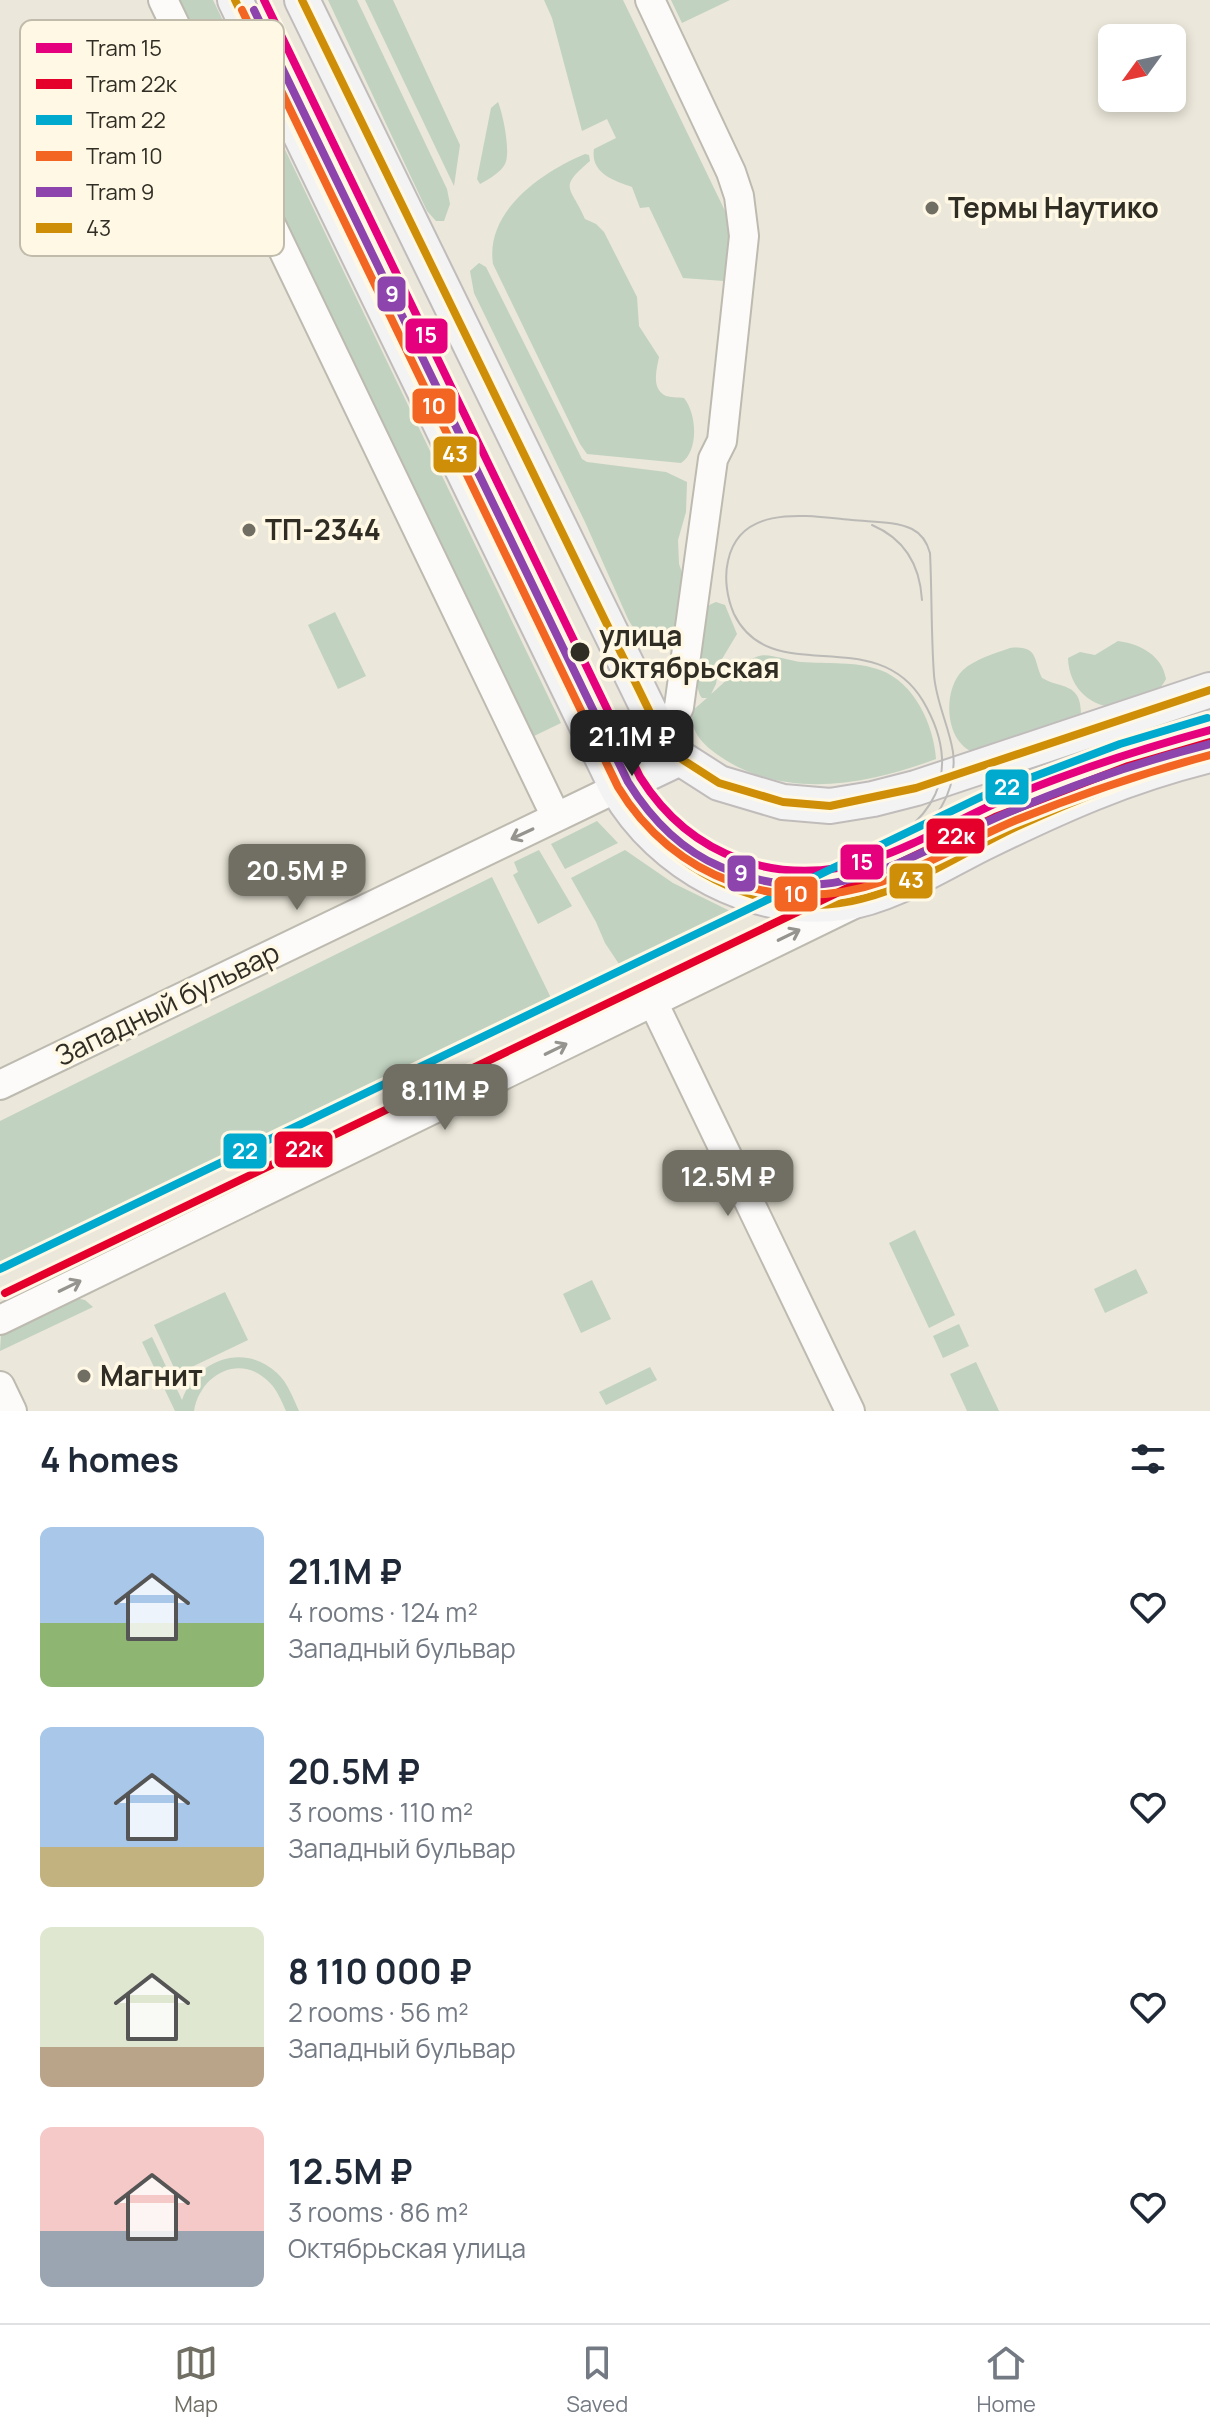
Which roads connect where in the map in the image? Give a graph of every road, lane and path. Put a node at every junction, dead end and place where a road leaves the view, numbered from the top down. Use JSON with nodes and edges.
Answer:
{"nodes":[{"id":1,"x":163,"y":0,"type":"edge"},
{"id":2,"x":235,"y":0,"type":"edge"},
{"id":3,"x":302,"y":0,"type":"edge"},
{"id":4,"x":650,"y":0,"type":"edge"},
{"id":5,"x":173,"y":20,"type":"edge"},
{"id":6,"x":245,"y":20,"type":"edge"},
{"id":7,"x":284,"y":101,"type":"edge"},
{"id":8,"x":284,"y":252,"type":"edge"},
{"id":9,"x":1210,"y":690,"type":"edge"},
{"id":10,"x":597,"y":746,"type":"junction"},
{"id":11,"x":666,"y":755,"type":"junction"},
{"id":12,"x":1210,"y":755,"type":"edge"},
{"id":13,"x":617,"y":788,"type":"junction"},
{"id":14,"x":556,"y":817,"type":"junction"},
{"id":15,"x":867,"y":898,"type":"junction"},
{"id":16,"x":653,"y":1002,"type":"junction"},
{"id":17,"x":0,"y":1085,"type":"edge"},
{"id":18,"x":0,"y":1320,"type":"edge"},
{"id":19,"x":0,"y":1386,"type":"edge"},
{"id":20,"x":12,"y":1411,"type":"edge"},
{"id":21,"x":850,"y":1411,"type":"edge"}],
"edges":[{"from":1,"to":5,"type":"street"},
{"from":2,"to":6,"type":"main road"},
{"from":3,"to":11,"type":"main road"},
{"from":4,"to":11,"type":"street"},
{"from":7,"to":10,"type":"main road"},
{"from":8,"to":14,"type":"street"},
{"from":9,"to":11,"type":"main road"},
{"from":10,"to":11,"type":"street"},
{"from":10,"to":13,"type":"main road"},
{"from":11,"to":13,"type":"main road","name":"Западный бульвар"},
{"from":12,"to":15,"type":"main road"},
{"from":13,"to":14,"type":"street","name":"Западный бульвар"},
{"from":13,"to":15,"type":"main road"},
{"from":14,"to":17,"type":"street","name":"Западный бульвар","one_way":true},
{"from":16,"to":15,"type":"street","one_way":true},
{"from":18,"to":16,"type":"street","one_way":true},
{"from":16,"to":21,"type":"street"},
{"from":19,"to":20,"type":"street"}]}
